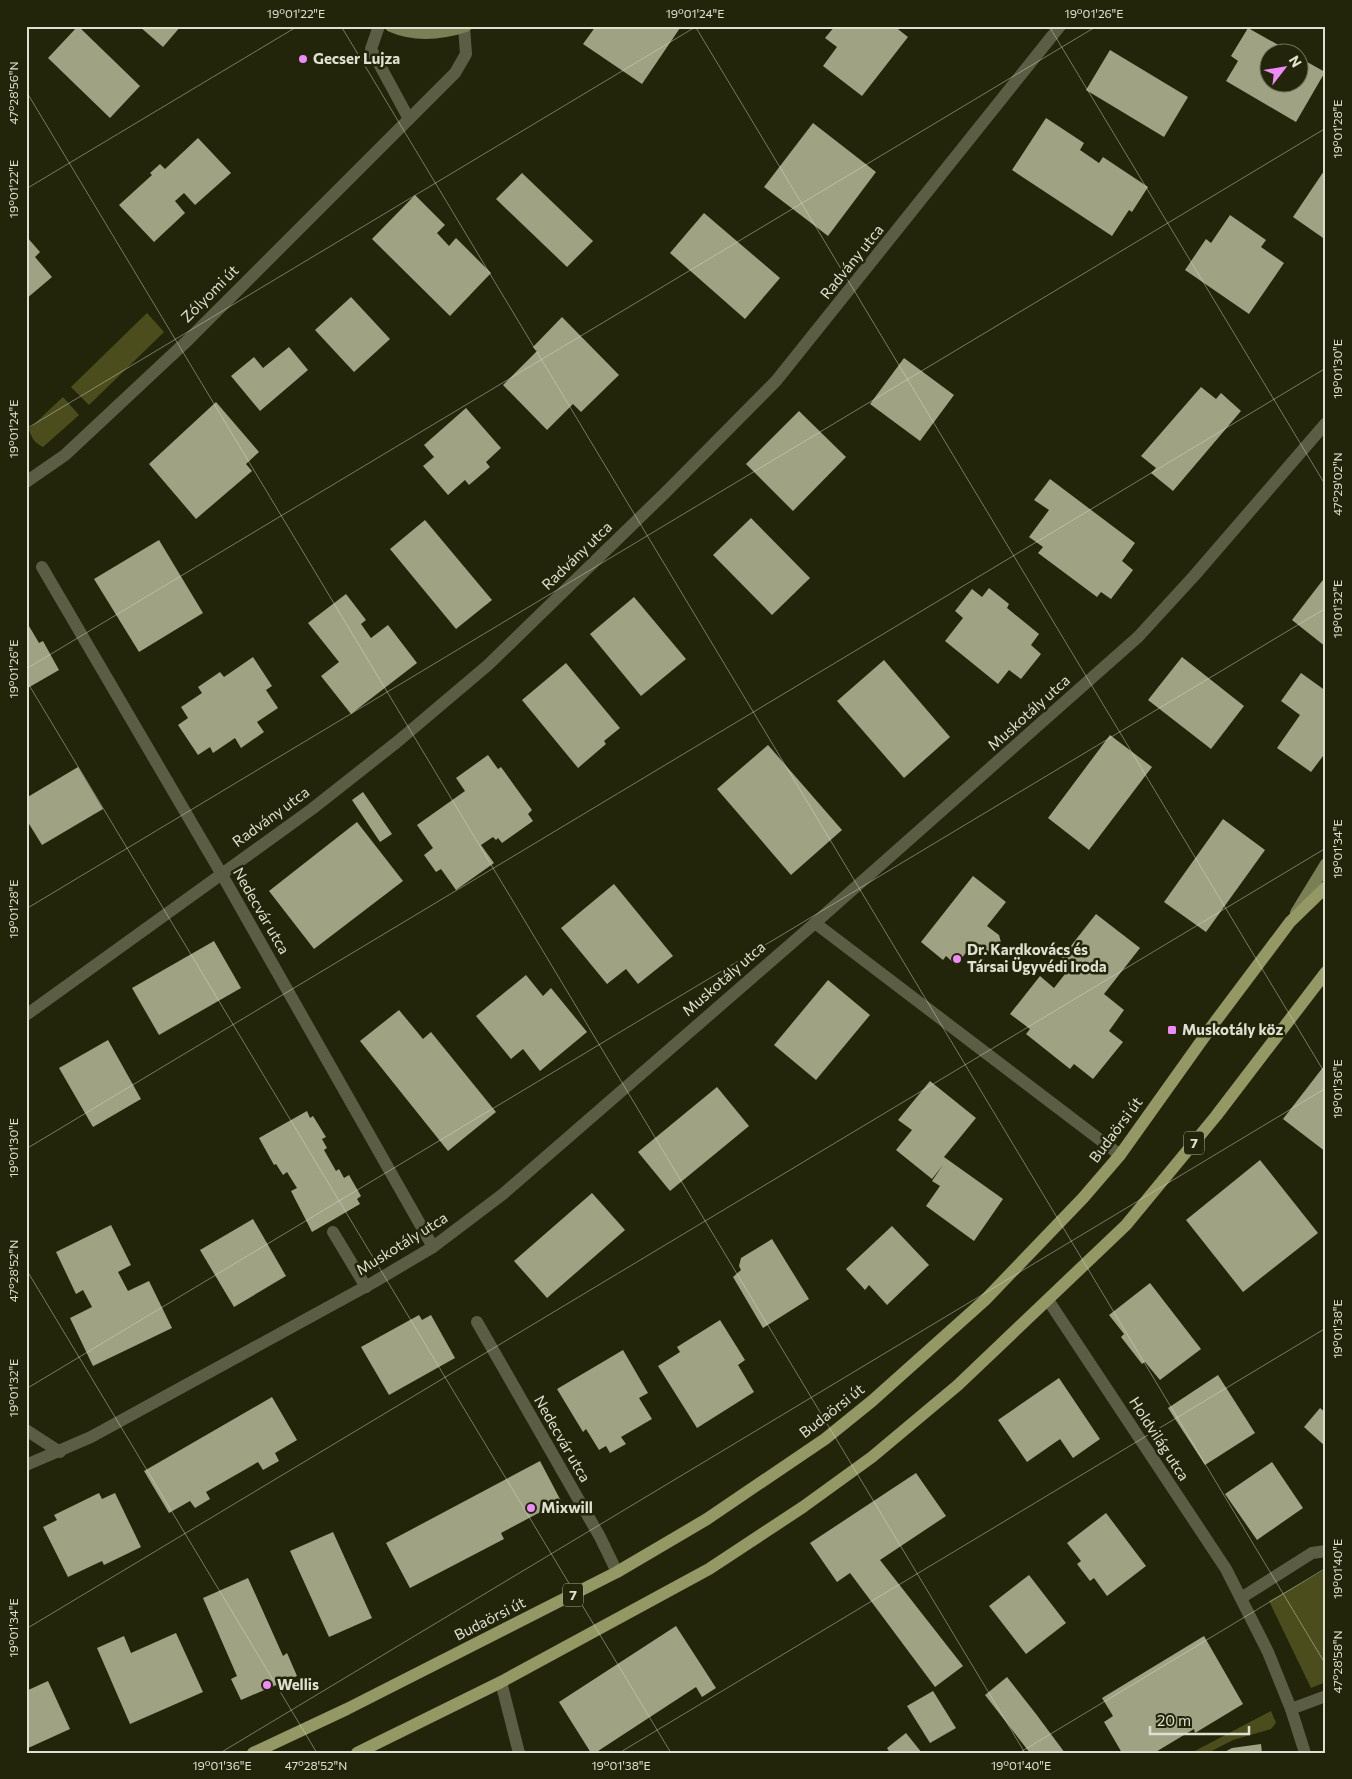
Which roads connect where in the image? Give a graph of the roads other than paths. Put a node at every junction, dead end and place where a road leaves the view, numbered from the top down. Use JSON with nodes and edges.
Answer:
{"nodes":[{"id":1,"x":379,"y":26,"type":"edge"},
{"id":2,"x":391,"y":26,"type":"edge"},
{"id":3,"x":1060,"y":26,"type":"edge"},
{"id":4,"x":465,"y":27,"type":"edge"},
{"id":5,"x":409,"y":119,"type":"junction"},
{"id":6,"x":1326,"y":424,"type":"edge"},
{"id":7,"x":26,"y":482,"type":"edge"},
{"id":8,"x":42,"y":567,"type":"dead end"},
{"id":9,"x":1326,"y":864,"type":"edge"},
{"id":10,"x":221,"y":873,"type":"junction"},
{"id":11,"x":1326,"y":887,"type":"edge"},
{"id":12,"x":1290,"y":922,"type":"junction"},
{"id":13,"x":815,"y":923,"type":"junction"},
{"id":14,"x":1326,"y":972,"type":"edge"},
{"id":15,"x":26,"y":1015,"type":"edge"},
{"id":16,"x":1120,"y":1154,"type":"junction"},
{"id":17,"x":333,"y":1232,"type":"dead end"},
{"id":18,"x":433,"y":1247,"type":"junction"},
{"id":19,"x":366,"y":1287,"type":"junction"},
{"id":20,"x":1048,"y":1300,"type":"junction"},
{"id":21,"x":477,"y":1322,"type":"dead end"},
{"id":22,"x":26,"y":1430,"type":"edge"},
{"id":23,"x":60,"y":1452,"type":"junction"},
{"id":24,"x":26,"y":1465,"type":"edge"},
{"id":25,"x":1326,"y":1551,"type":"edge"},
{"id":26,"x":617,"y":1572,"type":"junction"},
{"id":27,"x":1241,"y":1598,"type":"junction"},
{"id":28,"x":501,"y":1682,"type":"junction"},
{"id":29,"x":1326,"y":1696,"type":"edge"},
{"id":30,"x":1291,"y":1709,"type":"junction"},
{"id":31,"x":253,"y":1753,"type":"edge"},
{"id":32,"x":357,"y":1753,"type":"edge"},
{"id":33,"x":520,"y":1753,"type":"edge"},
{"id":34,"x":1306,"y":1753,"type":"edge"}],
"edges":[{"from":1,"to":5,"type":"street"},
{"from":2,"to":4,"type":"street"},
{"from":3,"to":10,"type":"street","name":"Radvány utca"},
{"from":4,"to":5,"type":"street","name":"Zólyomi út"},
{"from":5,"to":7,"type":"street","name":"Zólyomi út"},
{"from":6,"to":13,"type":"street","name":"Muskotály utca"},
{"from":8,"to":10,"type":"street","name":"Nedecvár utca"},
{"from":9,"to":12,"type":"street","name":"Budaörsi út"},
{"from":10,"to":15,"type":"street","name":"Radvány utca"},
{"from":10,"to":18,"type":"street","name":"Nedecvár utca"},
{"from":11,"to":12,"type":"main road","name":"Budaörsi út","number":"7"},
{"from":12,"to":16,"type":"main road","name":"Budaörsi út","number":"7"},
{"from":13,"to":16,"type":"street"},
{"from":13,"to":18,"type":"street","name":"Muskotály utca"},
{"from":14,"to":20,"type":"main road","number":"7"},
{"from":16,"to":26,"type":"main road","name":"Budaörsi út","number":"7"},
{"from":17,"to":19,"type":"street"},
{"from":18,"to":19,"type":"street","name":"Muskotály utca"},
{"from":19,"to":23,"type":"street","name":"Muskotály utca"},
{"from":20,"to":27,"type":"street","name":"Holdvilág utca"},
{"from":20,"to":28,"type":"main road","number":"7"},
{"from":21,"to":26,"type":"street","name":"Nedecvár utca"},
{"from":22,"to":23,"type":"street"},
{"from":23,"to":24,"type":"street","name":"Muskotály utca"},
{"from":25,"to":27,"type":"street"},
{"from":26,"to":31,"type":"main road","name":"Budaörsi út","number":"7"},
{"from":27,"to":30,"type":"street","name":"Holdvilág utca"},
{"from":28,"to":32,"type":"main road","number":"7"},
{"from":28,"to":33,"type":"street"},
{"from":29,"to":30,"type":"street"},
{"from":30,"to":34,"type":"street","name":"Holdvilág utca"}]}
